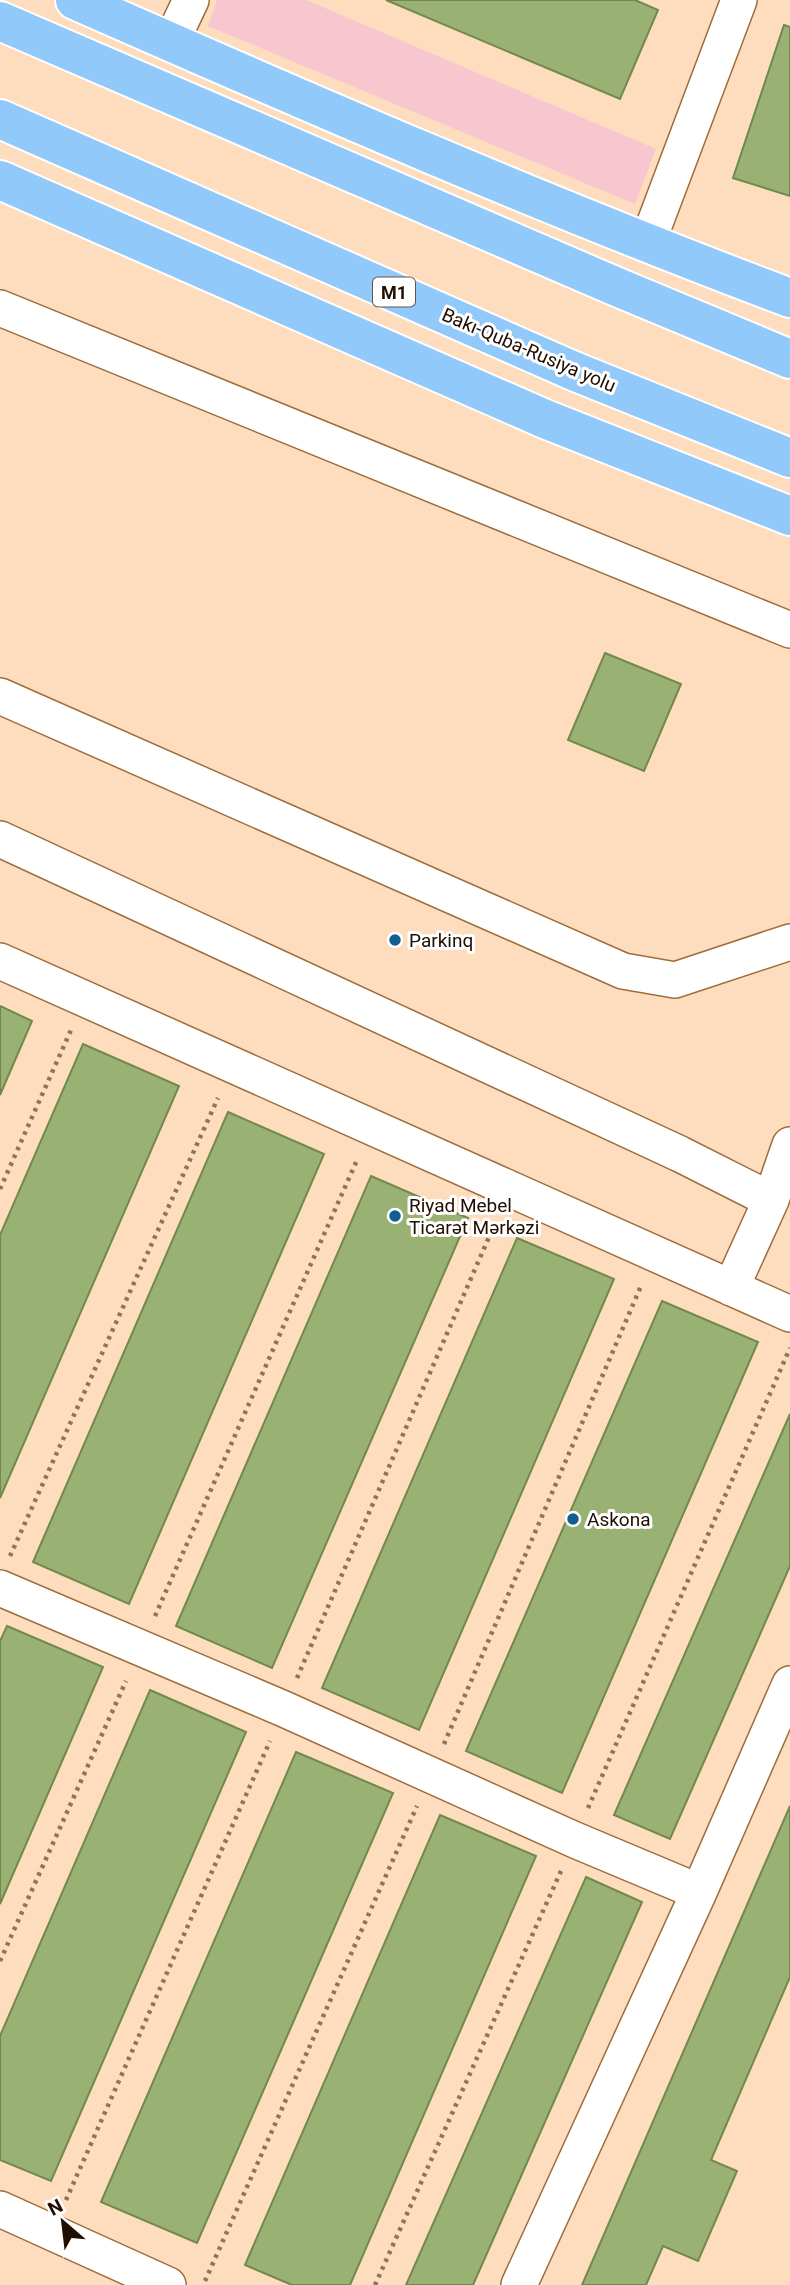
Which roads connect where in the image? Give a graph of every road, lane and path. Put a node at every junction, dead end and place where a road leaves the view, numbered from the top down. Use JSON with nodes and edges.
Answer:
{"nodes":[{"id":1,"x":75,"y":0,"type":"edge"},
{"id":2,"x":191,"y":0,"type":"edge"},
{"id":3,"x":739,"y":0,"type":"edge"},
{"id":4,"x":0,"y":20,"type":"edge"},
{"id":5,"x":171,"y":43,"type":"junction"},
{"id":6,"x":0,"y":120,"type":"edge"},
{"id":7,"x":0,"y":180,"type":"edge"},
{"id":8,"x":647,"y":244,"type":"junction"},
{"id":9,"x":790,"y":298,"type":"edge"},
{"id":10,"x":0,"y":308,"type":"edge"},
{"id":11,"x":790,"y":359,"type":"edge"},
{"id":12,"x":790,"y":458,"type":"edge"},
{"id":13,"x":790,"y":516,"type":"edge"},
{"id":14,"x":790,"y":630,"type":"edge"},
{"id":15,"x":0,"y":696,"type":"edge"},
{"id":16,"x":0,"y":839,"type":"edge"},
{"id":17,"x":790,"y":942,"type":"edge"},
{"id":18,"x":0,"y":961,"type":"edge"},
{"id":19,"x":85,"y":998,"type":"junction"},
{"id":20,"x":233,"y":1065,"type":"junction"},
{"id":21,"x":372,"y":1127,"type":"junction"},
{"id":22,"x":790,"y":1145,"type":"edge"},
{"id":23,"x":0,"y":1189,"type":"edge"},
{"id":24,"x":771,"y":1200,"type":"junction"},
{"id":25,"x":731,"y":1288,"type":"junction"},
{"id":26,"x":790,"y":1314,"type":"edge"},
{"id":27,"x":3,"y":1577,"type":"edge"},
{"id":28,"x":141,"y":1649,"type":"junction"},
{"id":29,"x":790,"y":1684,"type":"edge"},
{"id":30,"x":699,"y":1892,"type":"junction"},
{"id":31,"x":0,"y":1961,"type":"edge"},
{"id":32,"x":0,"y":2209,"type":"edge"},
{"id":33,"x":168,"y":2285,"type":"edge"},
{"id":34,"x":519,"y":2285,"type":"edge"}],
"edges":[{"from":1,"to":5,"type":"highway"},
{"from":2,"to":5,"type":"street"},
{"from":3,"to":8,"type":"street"},
{"from":4,"to":11,"type":"highway"},
{"from":5,"to":8,"type":"highway"},
{"from":6,"to":12,"type":"highway","name":"Bakı-Quba-Rusiya yolu","number":"M1"},
{"from":7,"to":13,"type":"highway"},
{"from":8,"to":9,"type":"highway"},
{"from":10,"to":14,"type":"street"},
{"from":15,"to":17,"type":"street"},
{"from":16,"to":24,"type":"street"},
{"from":18,"to":19,"type":"street"},
{"from":19,"to":20,"type":"street"},
{"from":19,"to":23,"type":"path"},
{"from":20,"to":21,"type":"street"},
{"from":20,"to":27,"type":"path"},
{"from":21,"to":25,"type":"street"},
{"from":21,"to":28,"type":"path"},
{"from":22,"to":24,"type":"street"},
{"from":24,"to":25,"type":"street"},
{"from":25,"to":26,"type":"street"},
{"from":27,"to":28,"type":"street"},
{"from":28,"to":30,"type":"street"},
{"from":28,"to":31,"type":"path"},
{"from":29,"to":30,"type":"street"},
{"from":30,"to":34,"type":"street"},
{"from":32,"to":33,"type":"street"}]}
